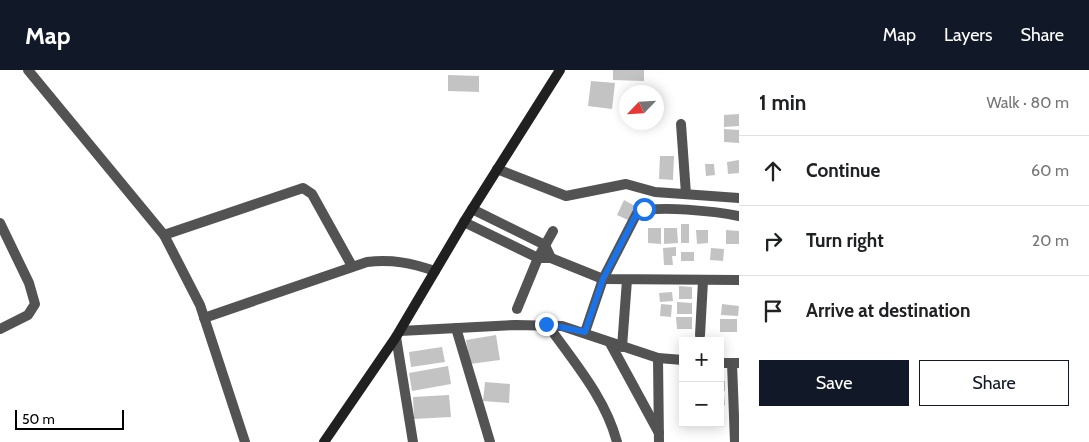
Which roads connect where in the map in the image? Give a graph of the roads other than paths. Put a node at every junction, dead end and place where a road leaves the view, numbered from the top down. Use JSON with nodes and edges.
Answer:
{"nodes":[{"id":1,"x":28,"y":70,"type":"edge"},
{"id":2,"x":560,"y":70,"type":"edge"},
{"id":3,"x":681,"y":124,"type":"dead end"},
{"id":4,"x":497,"y":169,"type":"junction"},
{"id":5,"x":686,"y":194,"type":"junction"},
{"id":6,"x":739,"y":198,"type":"edge"},
{"id":7,"x":472,"y":210,"type":"junction"},
{"id":8,"x":739,"y":216,"type":"edge"},
{"id":9,"x":464,"y":222,"type":"junction"},
{"id":10,"x":0,"y":224,"type":"edge"},
{"id":11,"x":553,"y":231,"type":"dead end"},
{"id":12,"x":164,"y":235,"type":"junction"},
{"id":13,"x":545,"y":245,"type":"junction"},
{"id":14,"x":538,"y":258,"type":"junction"},
{"id":15,"x":551,"y":258,"type":"junction"},
{"id":16,"x":352,"y":266,"type":"junction"},
{"id":17,"x":435,"y":271,"type":"junction"},
{"id":18,"x":603,"y":279,"type":"junction"},
{"id":19,"x":627,"y":280,"type":"junction"},
{"id":20,"x":739,"y":280,"type":"edge"},
{"id":21,"x":702,"y":281,"type":"junction"},
{"id":22,"x":517,"y":309,"type":"dead end"},
{"id":23,"x":204,"y":318,"type":"junction"},
{"id":24,"x":546,"y":324,"type":"junction"},
{"id":25,"x":456,"y":328,"type":"junction"},
{"id":26,"x":0,"y":329,"type":"edge"},
{"id":27,"x":585,"y":332,"type":"junction"},
{"id":28,"x":398,"y":334,"type":"junction"},
{"id":29,"x":700,"y":335,"type":"dead end"},
{"id":30,"x":610,"y":343,"type":"junction"},
{"id":31,"x":622,"y":347,"type":"junction"},
{"id":32,"x":658,"y":358,"type":"junction"},
{"id":33,"x":679,"y":360,"type":"edge"},
{"id":34,"x":735,"y":363,"type":"edge"},
{"id":35,"x":659,"y":437,"type":"edge"},
{"id":36,"x":245,"y":442,"type":"edge"},
{"id":37,"x":324,"y":442,"type":"edge"},
{"id":38,"x":413,"y":442,"type":"edge"},
{"id":39,"x":490,"y":442,"type":"edge"},
{"id":40,"x":617,"y":442,"type":"edge"},
{"id":41,"x":735,"y":442,"type":"edge"}],
"edges":[{"from":1,"to":12,"type":"street"},
{"from":2,"to":4,"type":"street"},
{"from":3,"to":5,"type":"street"},
{"from":4,"to":5,"type":"street"},
{"from":4,"to":7,"type":"street"},
{"from":5,"to":6,"type":"street"},
{"from":7,"to":9,"type":"street"},
{"from":7,"to":13,"type":"street"},
{"from":8,"to":18,"type":"street"},
{"from":9,"to":14,"type":"street"},
{"from":9,"to":17,"type":"street"},
{"from":10,"to":26,"type":"street"},
{"from":11,"to":13,"type":"street"},
{"from":12,"to":16,"type":"street"},
{"from":12,"to":23,"type":"street"},
{"from":13,"to":14,"type":"street"},
{"from":13,"to":15,"type":"street"},
{"from":14,"to":15,"type":"street"},
{"from":14,"to":22,"type":"street"},
{"from":15,"to":18,"type":"street"},
{"from":16,"to":17,"type":"street"},
{"from":16,"to":23,"type":"street"},
{"from":17,"to":28,"type":"street"},
{"from":18,"to":19,"type":"street"},
{"from":18,"to":27,"type":"street"},
{"from":19,"to":21,"type":"street"},
{"from":19,"to":31,"type":"street"},
{"from":20,"to":21,"type":"street"},
{"from":21,"to":29,"type":"street"},
{"from":23,"to":36,"type":"street"},
{"from":24,"to":25,"type":"street"},
{"from":24,"to":27,"type":"street"},
{"from":24,"to":40,"type":"street"},
{"from":25,"to":28,"type":"street"},
{"from":25,"to":39,"type":"street"},
{"from":27,"to":30,"type":"street"},
{"from":28,"to":37,"type":"street"},
{"from":28,"to":38,"type":"street"},
{"from":30,"to":31,"type":"street"},
{"from":30,"to":35,"type":"street"},
{"from":31,"to":32,"type":"street"},
{"from":32,"to":33,"type":"street"},
{"from":32,"to":35,"type":"street"},
{"from":34,"to":41,"type":"street"}]}
